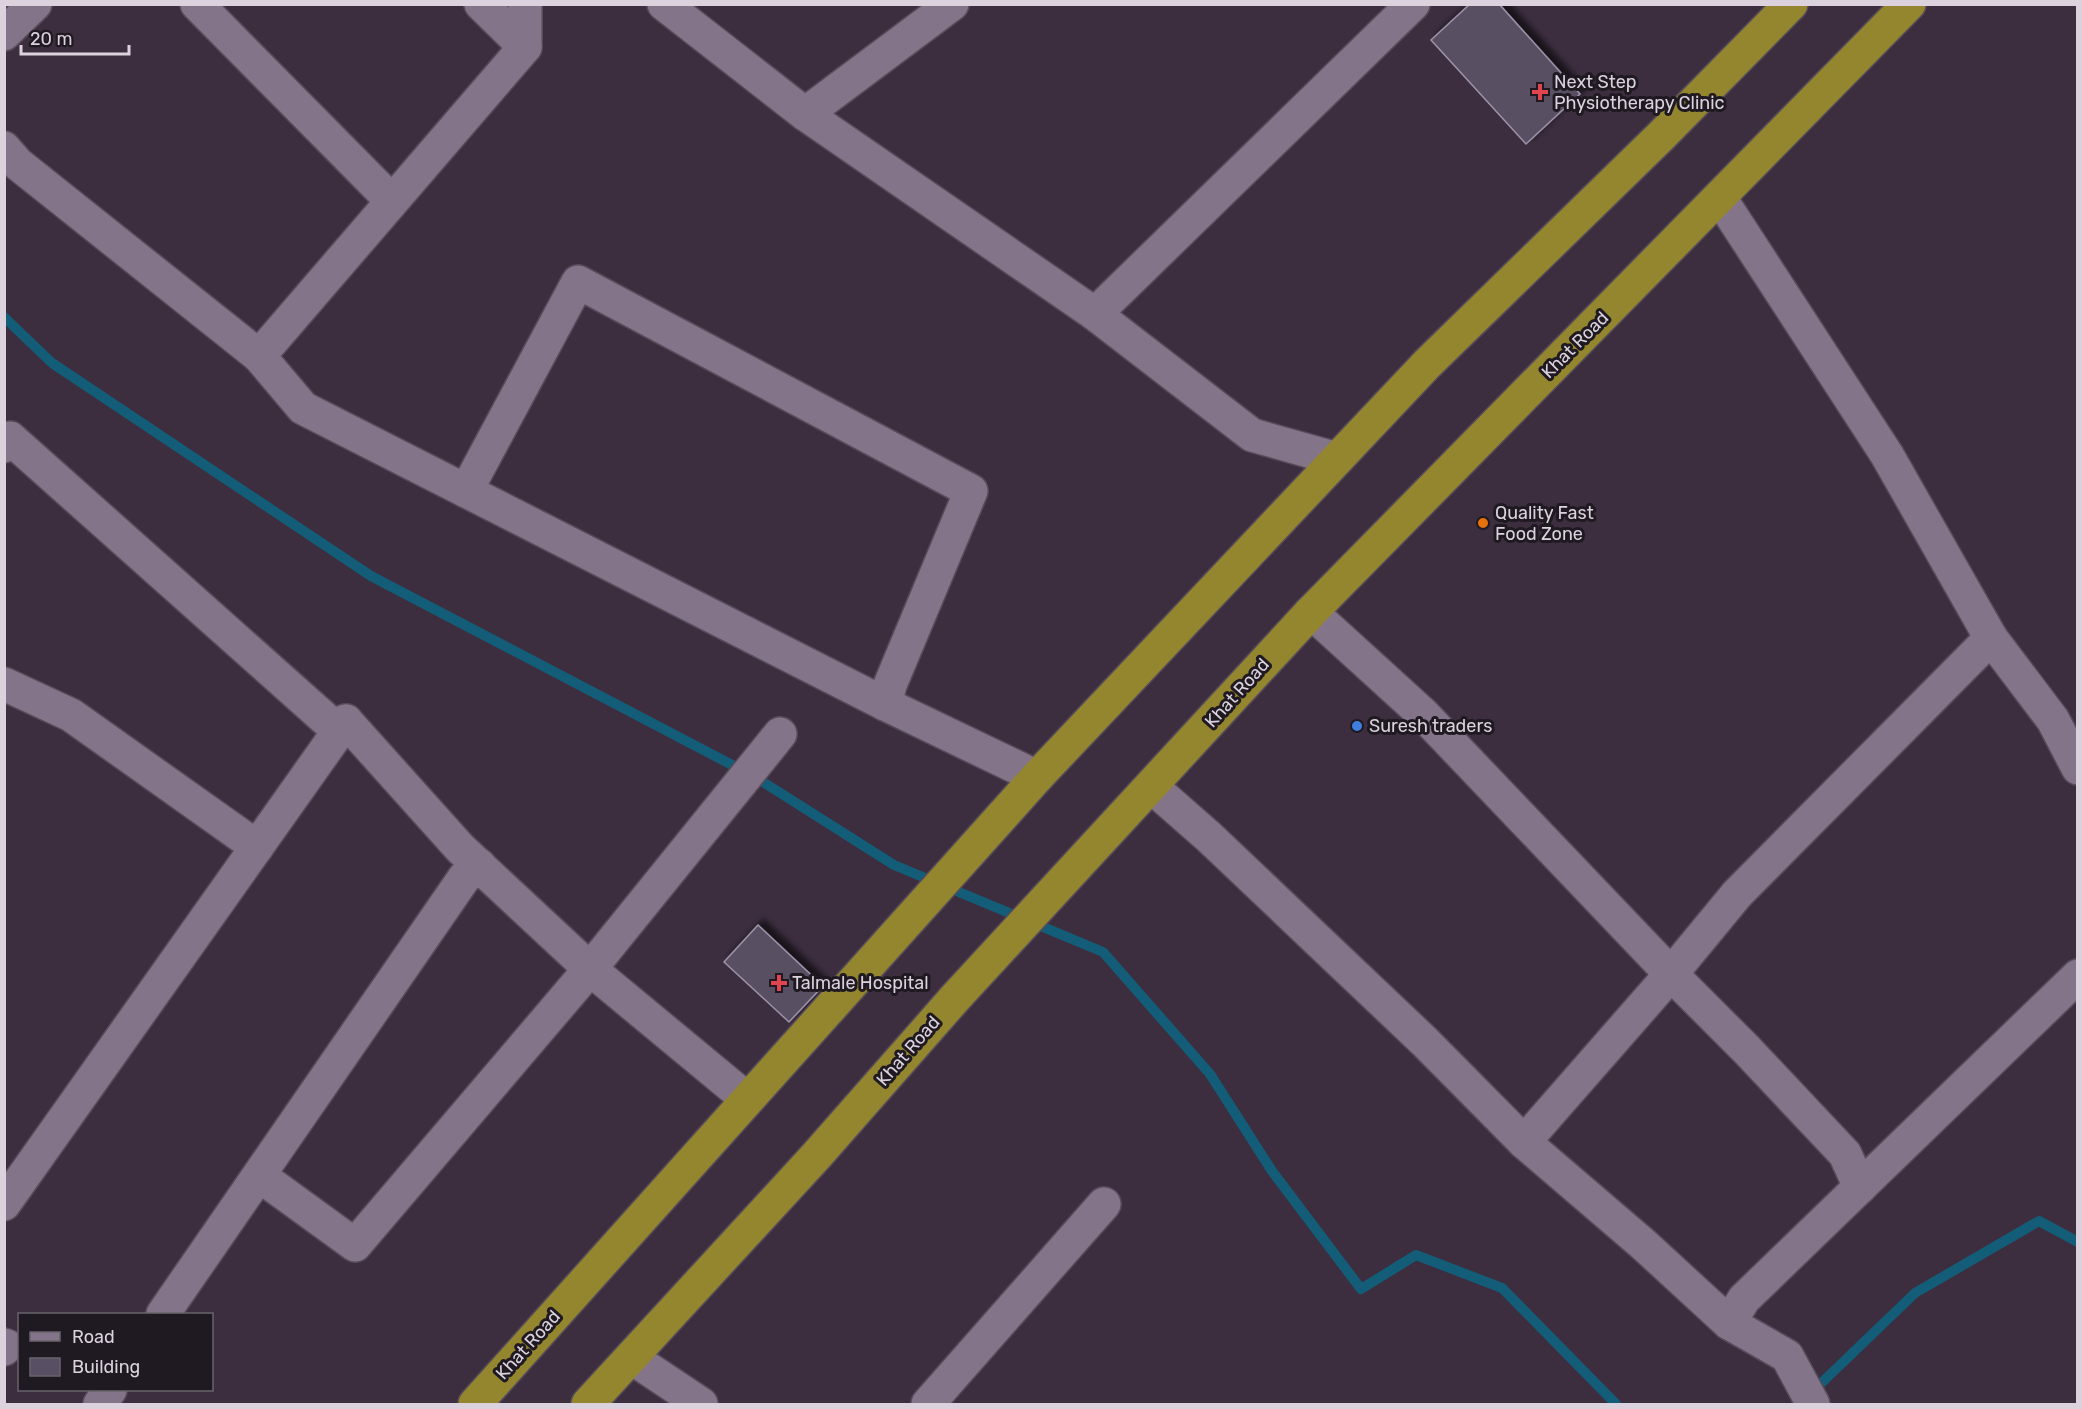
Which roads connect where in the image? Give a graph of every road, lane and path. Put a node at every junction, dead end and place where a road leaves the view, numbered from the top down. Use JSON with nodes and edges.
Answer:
{"nodes":[{"id":1,"x":35,"y":4,"type":"edge"},
{"id":2,"x":197,"y":4,"type":"edge"},
{"id":3,"x":481,"y":4,"type":"edge"},
{"id":4,"x":525,"y":4,"type":"edge"},
{"id":5,"x":664,"y":4,"type":"edge"},
{"id":6,"x":952,"y":4,"type":"edge"},
{"id":7,"x":1413,"y":4,"type":"edge"},
{"id":8,"x":1791,"y":4,"type":"edge"},
{"id":9,"x":1909,"y":4,"type":"edge"},
{"id":10,"x":4,"y":34,"type":"edge"},
{"id":11,"x":525,"y":46,"type":"junction"},
{"id":12,"x":805,"y":114,"type":"junction"},
{"id":13,"x":4,"y":148,"type":"edge"},
{"id":14,"x":1720,"y":198,"type":"junction"},
{"id":15,"x":392,"y":201,"type":"junction"},
{"id":16,"x":1095,"y":314,"type":"junction"},
{"id":17,"x":259,"y":356,"type":"junction"},
{"id":18,"x":4,"y":446,"type":"edge"},
{"id":19,"x":1337,"y":459,"type":"junction"},
{"id":20,"x":466,"y":491,"type":"junction"},
{"id":21,"x":1311,"y":612,"type":"junction"},
{"id":22,"x":1991,"y":638,"type":"junction"},
{"id":23,"x":4,"y":684,"type":"edge"},
{"id":24,"x":885,"y":704,"type":"junction"},
{"id":25,"x":346,"y":721,"type":"junction"},
{"id":26,"x":780,"y":734,"type":"dead end"},
{"id":27,"x":2078,"y":768,"type":"edge"},
{"id":28,"x":1037,"y":777,"type":"junction"},
{"id":29,"x":1152,"y":787,"type":"junction"},
{"id":30,"x":257,"y":847,"type":"junction"},
{"id":31,"x":478,"y":866,"type":"junction"},
{"id":32,"x":590,"y":969,"type":"junction"},
{"id":33,"x":1671,"y":974,"type":"junction"},
{"id":34,"x":2078,"y":976,"type":"edge"},
{"id":35,"x":747,"y":1099,"type":"junction"},
{"id":36,"x":1524,"y":1142,"type":"junction"},
{"id":37,"x":260,"y":1176,"type":"junction"},
{"id":38,"x":1860,"y":1187,"type":"junction"},
{"id":39,"x":4,"y":1204,"type":"edge"},
{"id":40,"x":1104,"y":1204,"type":"dead end"},
{"id":41,"x":164,"y":1313,"type":"edge"},
{"id":42,"x":1729,"y":1323,"type":"junction"},
{"id":43,"x":4,"y":1345,"type":"edge"},
{"id":44,"x":4,"y":1349,"type":"edge"},
{"id":45,"x":632,"y":1358,"type":"junction"},
{"id":46,"x":109,"y":1391,"type":"edge"},
{"id":47,"x":100,"y":1404,"type":"edge"},
{"id":48,"x":475,"y":1404,"type":"edge"},
{"id":49,"x":588,"y":1404,"type":"edge"},
{"id":50,"x":701,"y":1404,"type":"edge"},
{"id":51,"x":928,"y":1404,"type":"edge"},
{"id":52,"x":1813,"y":1404,"type":"edge"}],
"edges":[{"from":1,"to":10,"type":"street"},
{"from":2,"to":15,"type":"street"},
{"from":3,"to":11,"type":"street"},
{"from":4,"to":11,"type":"street"},
{"from":5,"to":12,"type":"street"},
{"from":6,"to":12,"type":"street"},
{"from":7,"to":16,"type":"street"},
{"from":8,"to":19,"type":"highway","name":"Khat Road"},
{"from":9,"to":14,"type":"highway","name":"Khat Road"},
{"from":11,"to":15,"type":"street"},
{"from":12,"to":16,"type":"street"},
{"from":13,"to":17,"type":"street"},
{"from":14,"to":21,"type":"highway","name":"Khat Road"},
{"from":14,"to":22,"type":"street"},
{"from":15,"to":17,"type":"street"},
{"from":16,"to":19,"type":"street"},
{"from":17,"to":20,"type":"street"},
{"from":18,"to":25,"type":"street"},
{"from":19,"to":28,"type":"highway","name":"Khat Road"},
{"from":20,"to":24,"type":"street"},
{"from":20,"to":24,"type":"street"},
{"from":21,"to":29,"type":"highway","name":"Khat Road"},
{"from":21,"to":33,"type":"street"},
{"from":22,"to":27,"type":"street"},
{"from":22,"to":33,"type":"street"},
{"from":23,"to":30,"type":"street"},
{"from":24,"to":28,"type":"street"},
{"from":25,"to":30,"type":"street"},
{"from":25,"to":31,"type":"street"},
{"from":26,"to":32,"type":"street"},
{"from":28,"to":35,"type":"highway","name":"Khat Road"},
{"from":29,"to":36,"type":"street"},
{"from":29,"to":45,"type":"highway","name":"Khat Road"},
{"from":30,"to":39,"type":"street"},
{"from":31,"to":32,"type":"street"},
{"from":31,"to":37,"type":"street"},
{"from":32,"to":35,"type":"street"},
{"from":32,"to":37,"type":"street"},
{"from":33,"to":36,"type":"street"},
{"from":33,"to":38,"type":"street"},
{"from":34,"to":38,"type":"street"},
{"from":35,"to":48,"type":"highway","name":"Khat Road"},
{"from":36,"to":42,"type":"street"},
{"from":37,"to":41,"type":"street"},
{"from":38,"to":42,"type":"street"},
{"from":40,"to":51,"type":"street"},
{"from":42,"to":52,"type":"street"},
{"from":43,"to":44,"type":"street"},
{"from":45,"to":49,"type":"highway","name":"Khat Road"},
{"from":45,"to":50,"type":"street"},
{"from":46,"to":47,"type":"street"}]}
